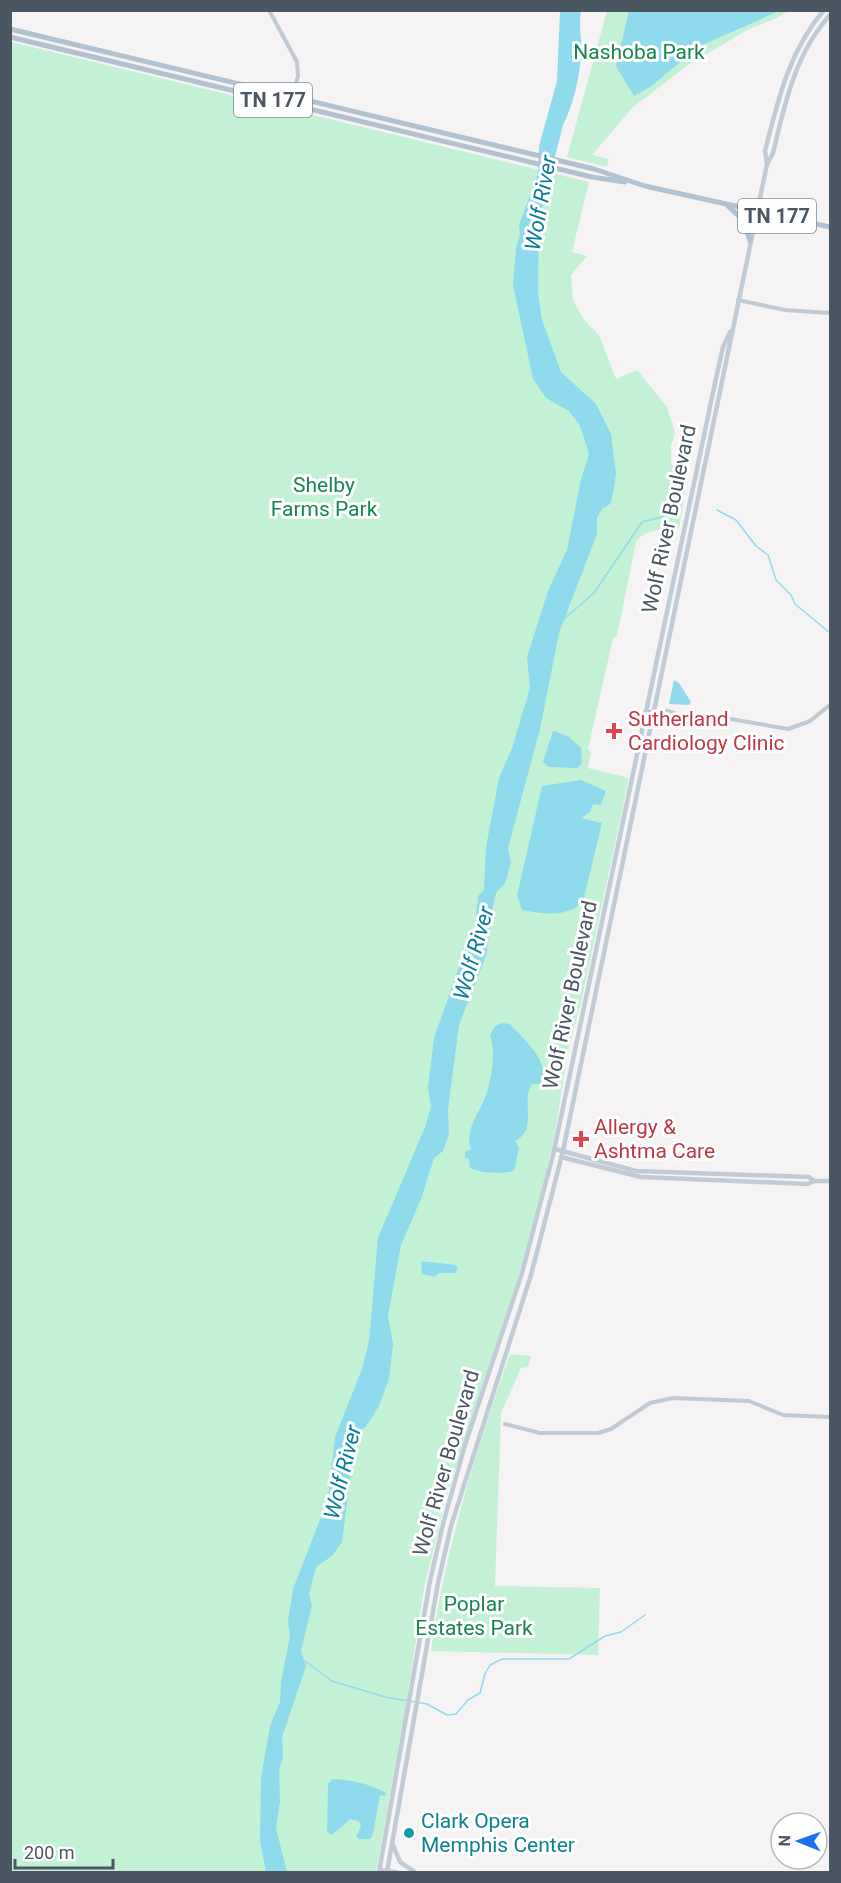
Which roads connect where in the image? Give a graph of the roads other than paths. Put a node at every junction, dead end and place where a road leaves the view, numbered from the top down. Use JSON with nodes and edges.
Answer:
{"nodes":[{"id":1,"x":269,"y":10,"type":"edge"},
{"id":2,"x":824,"y":10,"type":"edge"},
{"id":3,"x":831,"y":15,"type":"edge"},
{"id":4,"x":10,"y":29,"type":"edge"},
{"id":5,"x":10,"y":37,"type":"edge"},
{"id":6,"x":292,"y":97,"type":"junction"},
{"id":7,"x":290,"y":104,"type":"junction"},
{"id":8,"x":766,"y":164,"type":"junction"},
{"id":9,"x":640,"y":185,"type":"junction"},
{"id":10,"x":727,"y":205,"type":"junction"},
{"id":11,"x":756,"y":211,"type":"junction"},
{"id":12,"x":831,"y":227,"type":"edge"},
{"id":13,"x":750,"y":241,"type":"junction"},
{"id":14,"x":737,"y":300,"type":"junction"},
{"id":15,"x":831,"y":313,"type":"edge"},
{"id":16,"x":731,"y":330,"type":"junction"},
{"id":17,"x":829,"y":706,"type":"edge"},
{"id":18,"x":654,"y":711,"type":"junction"},
{"id":19,"x":645,"y":712,"type":"junction"},
{"id":20,"x":554,"y":1152,"type":"junction"},
{"id":21,"x":562,"y":1154,"type":"junction"},
{"id":22,"x":831,"y":1181,"type":"edge"},
{"id":23,"x":831,"y":1417,"type":"edge"},
{"id":24,"x":505,"y":1424,"type":"dead end"},
{"id":25,"x":393,"y":1840,"type":"junction"},
{"id":26,"x":380,"y":1871,"type":"edge"},
{"id":27,"x":387,"y":1872,"type":"edge"},
{"id":28,"x":396,"y":1872,"type":"edge"},
{"id":29,"x":415,"y":1872,"type":"edge"}],
"edges":[{"from":1,"to":6,"type":"street"},
{"from":2,"to":8,"type":"main road","name":"Wolf River Boulevard"},
{"from":3,"to":8,"type":"main road","name":"Wolf River Boulevard"},
{"from":4,"to":6,"type":"main road","number":"TN 177"},
{"from":5,"to":7,"type":"main road","number":"TN 177"},
{"from":6,"to":7,"type":"street"},
{"from":6,"to":9,"type":"main road","number":"TN 177"},
{"from":7,"to":9,"type":"main road","number":"TN 177"},
{"from":8,"to":11,"type":"main road","name":"Wolf River Boulevard"},
{"from":9,"to":10,"type":"main road","number":"TN 177"},
{"from":10,"to":11,"type":"main road","number":"TN 177"},
{"from":10,"to":13,"type":"main road"},
{"from":11,"to":12,"type":"main road","number":"TN 177"},
{"from":11,"to":13,"type":"main road","name":"Wolf River Boulevard"},
{"from":13,"to":14,"type":"main road","name":"Wolf River Boulevard"},
{"from":14,"to":15,"type":"street"},
{"from":14,"to":16,"type":"main road","name":"Wolf River Boulevard"},
{"from":16,"to":18,"type":"main road","name":"Wolf River Boulevard"},
{"from":16,"to":19,"type":"main road","name":"Wolf River Boulevard"},
{"from":17,"to":18,"type":"street"},
{"from":18,"to":19,"type":"street"},
{"from":18,"to":21,"type":"main road","name":"Wolf River Boulevard"},
{"from":19,"to":20,"type":"main road","name":"Wolf River Boulevard"},
{"from":20,"to":21,"type":"main road"},
{"from":20,"to":26,"type":"main road","name":"Wolf River Boulevard"},
{"from":21,"to":22,"type":"main road"},
{"from":21,"to":25,"type":"main road","name":"Wolf River Boulevard"},
{"from":23,"to":24,"type":"street"},
{"from":25,"to":27,"type":"main road","name":"Wolf River Boulevard"},
{"from":25,"to":29,"type":"main road"},
{"from":26,"to":27,"type":"main road"},
{"from":27,"to":28,"type":"main road"}]}
